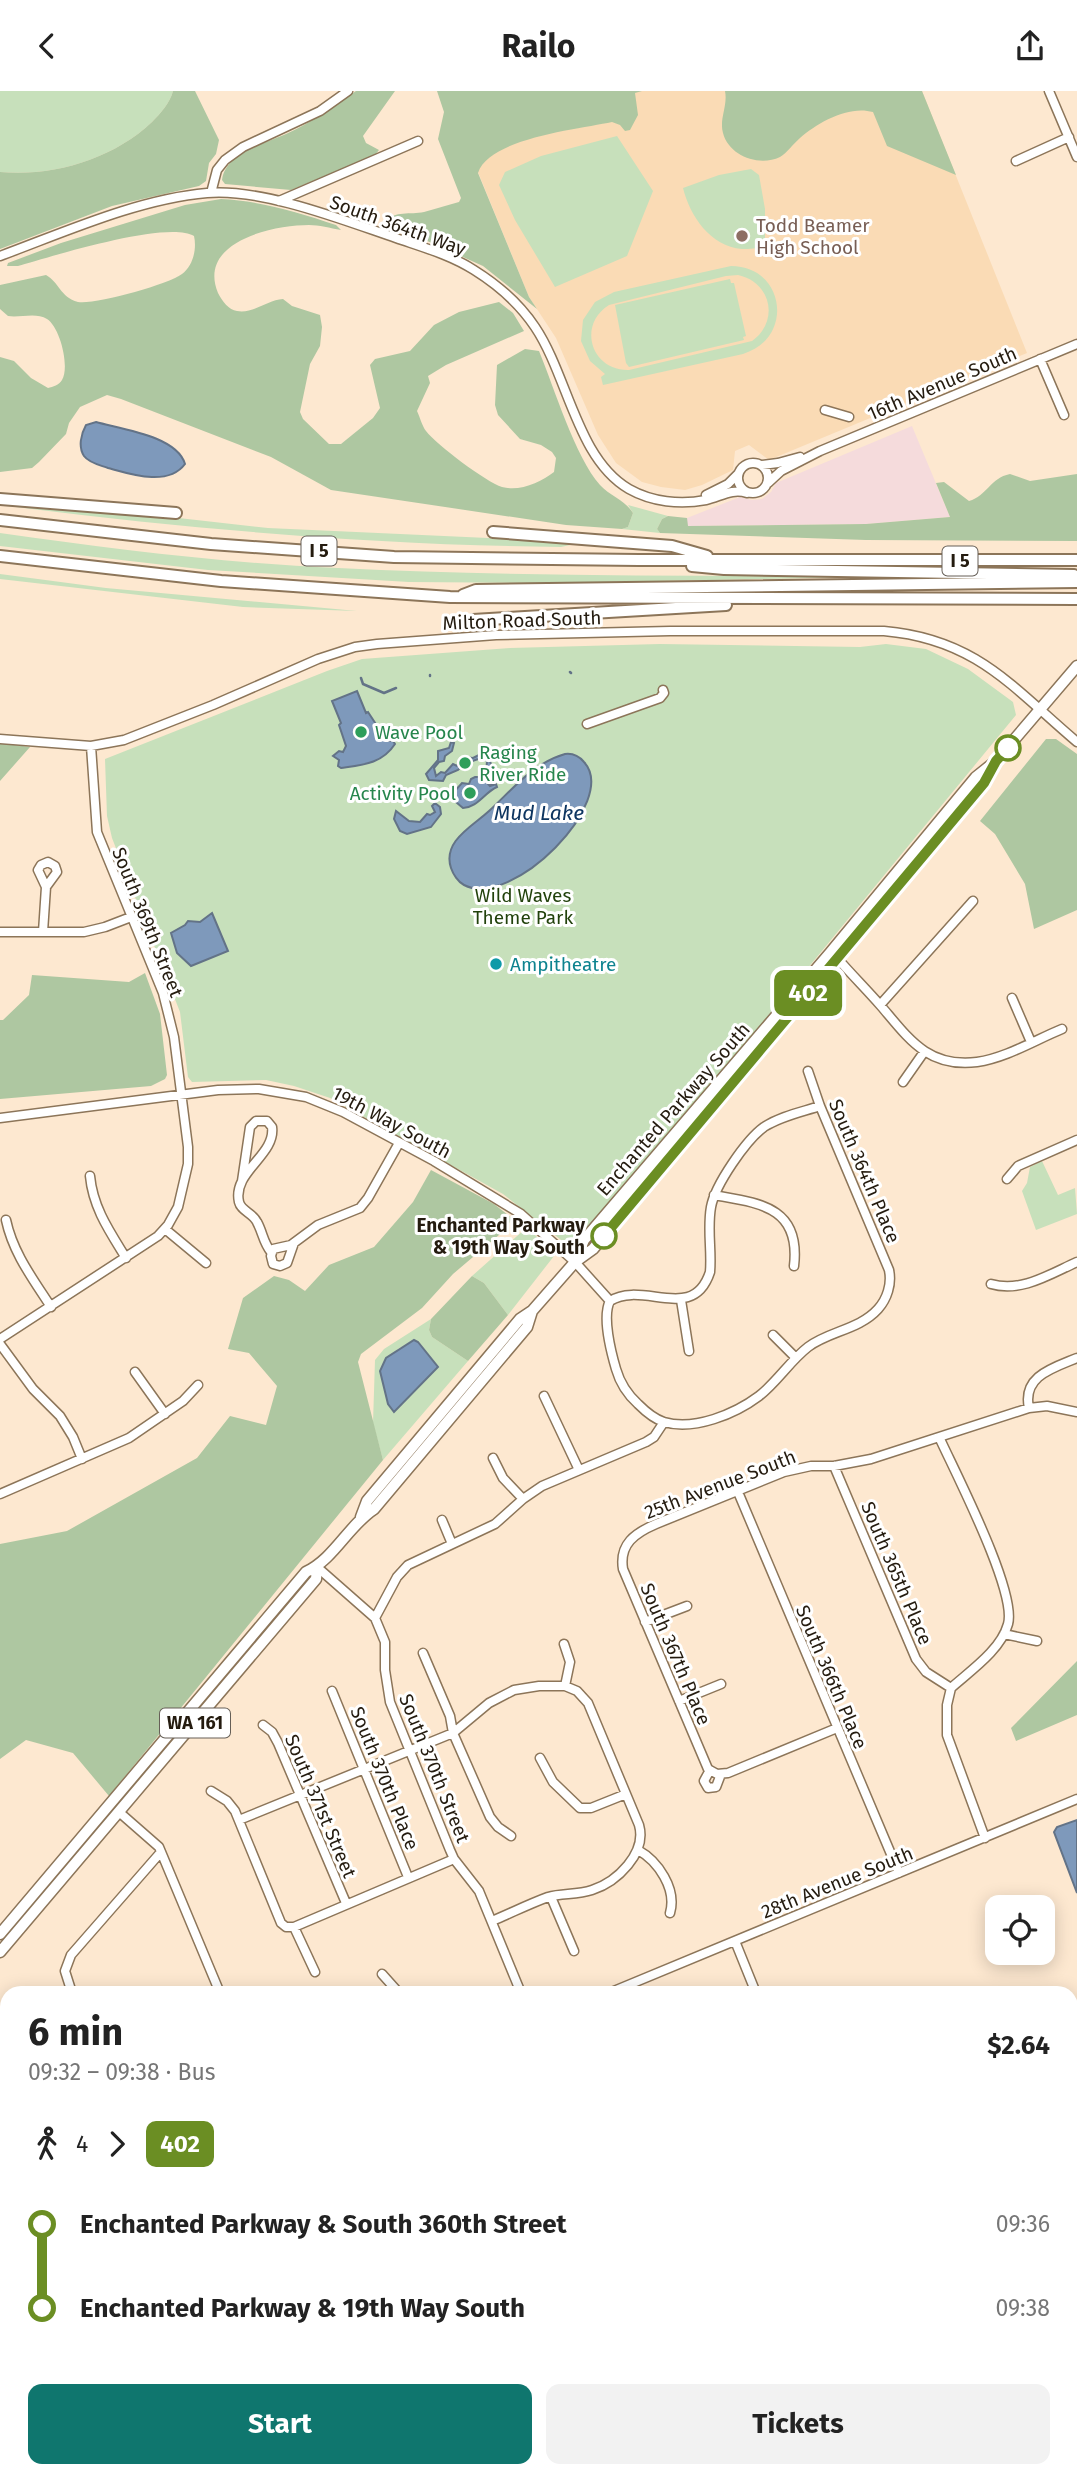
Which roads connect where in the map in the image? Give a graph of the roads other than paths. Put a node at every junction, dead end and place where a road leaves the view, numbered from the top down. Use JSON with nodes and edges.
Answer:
{"nodes":[{"id":1,"x":348,"y":91,"type":"edge"},
{"id":2,"x":1049,"y":91,"type":"edge"},
{"id":3,"x":1069,"y":137,"type":"junction"},
{"id":4,"x":418,"y":141,"type":"dead end"},
{"id":5,"x":1077,"y":157,"type":"edge"},
{"id":6,"x":1016,"y":160,"type":"dead end"},
{"id":7,"x":211,"y":193,"type":"junction"},
{"id":8,"x":279,"y":201,"type":"junction"},
{"id":9,"x":0,"y":256,"type":"edge"},
{"id":10,"x":1077,"y":344,"type":"edge"},
{"id":11,"x":1040,"y":359,"type":"junction"},
{"id":12,"x":825,"y":410,"type":"dead end"},
{"id":13,"x":1064,"y":415,"type":"dead end"},
{"id":14,"x":849,"y":417,"type":"dead end"},
{"id":15,"x":820,"y":451,"type":"junction"},
{"id":16,"x":761,"y":465,"type":"junction"},
{"id":17,"x":738,"y":474,"type":"junction"},
{"id":18,"x":768,"y":483,"type":"junction"},
{"id":19,"x":747,"y":493,"type":"junction"},
{"id":20,"x":0,"y":499,"type":"edge"},
{"id":21,"x":691,"y":502,"type":"junction"},
{"id":22,"x":176,"y":513,"type":"dead end"},
{"id":23,"x":0,"y":520,"type":"edge"},
{"id":24,"x":493,"y":532,"type":"dead end"},
{"id":25,"x":0,"y":557,"type":"edge"},
{"id":26,"x":720,"y":560,"type":"junction"},
{"id":27,"x":1077,"y":560,"type":"edge"},
{"id":28,"x":639,"y":561,"type":"junction"},
{"id":29,"x":1077,"y":575,"type":"edge"},
{"id":30,"x":1077,"y":582,"type":"edge"},
{"id":31,"x":457,"y":597,"type":"junction"},
{"id":32,"x":831,"y":598,"type":"junction"},
{"id":33,"x":1077,"y":599,"type":"edge"},
{"id":34,"x":473,"y":620,"type":"dead end"},
{"id":35,"x":1077,"y":666,"type":"edge"},
{"id":36,"x":663,"y":690,"type":"dead end"},
{"id":37,"x":1040,"y":711,"type":"junction"},
{"id":38,"x":587,"y":724,"type":"dead end"},
{"id":39,"x":0,"y":739,"type":"edge"},
{"id":40,"x":1077,"y":742,"type":"edge"},
{"id":41,"x":91,"y":747,"type":"junction"},
{"id":42,"x":996,"y":761,"type":"junction"},
{"id":43,"x":46,"y":887,"type":"dead end"},
{"id":44,"x":973,"y":901,"type":"dead end"},
{"id":45,"x":860,"y":916,"type":"junction"},
{"id":46,"x":131,"y":917,"type":"junction"},
{"id":47,"x":0,"y":932,"type":"edge"},
{"id":48,"x":44,"y":932,"type":"junction"},
{"id":49,"x":838,"y":959,"type":"junction"},
{"id":50,"x":1012,"y":998,"type":"dead end"},
{"id":51,"x":880,"y":1005,"type":"junction"},
{"id":52,"x":1062,"y":1029,"type":"dead end"},
{"id":53,"x":1031,"y":1042,"type":"junction"},
{"id":54,"x":924,"y":1052,"type":"junction"},
{"id":55,"x":808,"y":1070,"type":"dead end"},
{"id":56,"x":903,"y":1082,"type":"dead end"},
{"id":57,"x":181,"y":1095,"type":"junction"},
{"id":58,"x":820,"y":1106,"type":"junction"},
{"id":59,"x":0,"y":1118,"type":"edge"},
{"id":60,"x":1077,"y":1140,"type":"edge"},
{"id":61,"x":399,"y":1143,"type":"junction"},
{"id":62,"x":90,"y":1176,"type":"dead end"},
{"id":63,"x":1007,"y":1179,"type":"dead end"},
{"id":64,"x":242,"y":1181,"type":"junction"},
{"id":65,"x":714,"y":1195,"type":"junction"},
{"id":66,"x":6,"y":1220,"type":"dead end"},
{"id":67,"x":165,"y":1229,"type":"junction"},
{"id":68,"x":294,"y":1243,"type":"junction"},
{"id":69,"x":271,"y":1252,"type":"junction"},
{"id":70,"x":126,"y":1258,"type":"junction"},
{"id":71,"x":575,"y":1262,"type":"junction"},
{"id":72,"x":1077,"y":1262,"type":"edge"},
{"id":73,"x":206,"y":1263,"type":"dead end"},
{"id":74,"x":794,"y":1266,"type":"dead end"},
{"id":75,"x":992,"y":1284,"type":"dead end"},
{"id":76,"x":681,"y":1300,"type":"junction"},
{"id":77,"x":610,"y":1301,"type":"junction"},
{"id":78,"x":51,"y":1307,"type":"junction"},
{"id":79,"x":773,"y":1335,"type":"dead end"},
{"id":80,"x":0,"y":1339,"type":"edge"},
{"id":81,"x":0,"y":1345,"type":"edge"},
{"id":82,"x":689,"y":1351,"type":"dead end"},
{"id":83,"x":796,"y":1358,"type":"junction"},
{"id":84,"x":1077,"y":1358,"type":"edge"},
{"id":85,"x":135,"y":1372,"type":"dead end"},
{"id":86,"x":198,"y":1385,"type":"dead end"},
{"id":87,"x":544,"y":1396,"type":"dead end"},
{"id":88,"x":1028,"y":1408,"type":"junction"},
{"id":89,"x":1077,"y":1412,"type":"edge"},
{"id":90,"x":165,"y":1414,"type":"junction"},
{"id":91,"x":664,"y":1422,"type":"junction"},
{"id":92,"x":940,"y":1439,"type":"junction"},
{"id":93,"x":493,"y":1458,"type":"dead end"},
{"id":94,"x":82,"y":1459,"type":"junction"},
{"id":95,"x":835,"y":1466,"type":"junction"},
{"id":96,"x":579,"y":1470,"type":"junction"},
{"id":97,"x":738,"y":1492,"type":"junction"},
{"id":98,"x":0,"y":1494,"type":"edge"},
{"id":99,"x":523,"y":1499,"type":"junction"},
{"id":100,"x":442,"y":1520,"type":"dead end"},
{"id":101,"x":628,"y":1541,"type":"joint"},
{"id":102,"x":452,"y":1544,"type":"junction"},
{"id":103,"x":317,"y":1567,"type":"junction"},
{"id":104,"x":687,"y":1606,"type":"dead end"},
{"id":105,"x":375,"y":1618,"type":"junction"},
{"id":106,"x":645,"y":1622,"type":"junction"},
{"id":107,"x":1004,"y":1634,"type":"junction"},
{"id":108,"x":1037,"y":1641,"type":"dead end"},
{"id":109,"x":564,"y":1644,"type":"dead end"},
{"id":110,"x":424,"y":1653,"type":"dead end"},
{"id":111,"x":721,"y":1684,"type":"dead end"},
{"id":112,"x":565,"y":1686,"type":"junction"},
{"id":113,"x":951,"y":1688,"type":"junction"},
{"id":114,"x":332,"y":1691,"type":"dead end"},
{"id":115,"x":679,"y":1701,"type":"junction"},
{"id":116,"x":263,"y":1725,"type":"dead end"},
{"id":117,"x":837,"y":1728,"type":"junction"},
{"id":118,"x":453,"y":1733,"type":"junction"},
{"id":119,"x":409,"y":1751,"type":"junction"},
{"id":120,"x":540,"y":1758,"type":"dead end"},
{"id":121,"x":364,"y":1769,"type":"junction"},
{"id":122,"x":211,"y":1791,"type":"dead end"},
{"id":123,"x":626,"y":1794,"type":"junction"},
{"id":124,"x":300,"y":1795,"type":"junction"},
{"id":125,"x":1077,"y":1800,"type":"edge"},
{"id":126,"x":119,"y":1812,"type":"junction"},
{"id":127,"x":239,"y":1820,"type":"junction"},
{"id":128,"x":511,"y":1836,"type":"dead end"},
{"id":129,"x":985,"y":1837,"type":"junction"},
{"id":130,"x":638,"y":1850,"type":"junction"},
{"id":131,"x":161,"y":1852,"type":"junction"},
{"id":132,"x":454,"y":1859,"type":"junction"},
{"id":133,"x":55,"y":1868,"type":"junction"},
{"id":134,"x":899,"y":1873,"type":"junction"},
{"id":135,"x":65,"y":1875,"type":"junction"},
{"id":136,"x":408,"y":1877,"type":"junction"},
{"id":137,"x":551,"y":1896,"type":"junction"},
{"id":138,"x":346,"y":1903,"type":"junction"},
{"id":139,"x":670,"y":1913,"type":"dead end"},
{"id":140,"x":492,"y":1921,"type":"junction"},
{"id":141,"x":295,"y":1927,"type":"junction"},
{"id":142,"x":0,"y":1934,"type":"edge"},
{"id":143,"x":735,"y":1941,"type":"junction"},
{"id":144,"x":574,"y":1951,"type":"dead end"},
{"id":145,"x":0,"y":1952,"type":"edge"},
{"id":146,"x":315,"y":1972,"type":"dead end"},
{"id":147,"x":382,"y":1974,"type":"dead end"},
{"id":148,"x":70,"y":1986,"type":"edge"},
{"id":149,"x":217,"y":1986,"type":"edge"},
{"id":150,"x":393,"y":1986,"type":"edge"},
{"id":151,"x":518,"y":1986,"type":"edge"},
{"id":152,"x":626,"y":1986,"type":"edge"},
{"id":153,"x":754,"y":1986,"type":"edge"}],
"edges":[{"from":1,"to":7,"type":"street"},
{"from":2,"to":3,"type":"street"},
{"from":3,"to":5,"type":"street"},
{"from":3,"to":6,"type":"street"},
{"from":4,"to":8,"type":"street"},
{"from":7,"to":8,"type":"street","name":"South 364th Way"},
{"from":7,"to":9,"type":"street","name":"South 364th Way"},
{"from":8,"to":21,"type":"street","name":"South 364th Way"},
{"from":10,"to":11,"type":"street","name":"16th Avenue South"},
{"from":11,"to":13,"type":"street"},
{"from":11,"to":15,"type":"street","name":"16th Avenue South"},
{"from":12,"to":14,"type":"street"},
{"from":15,"to":16,"type":"street","name":"16th Avenue South"},
{"from":15,"to":18,"type":"street","name":"16th Avenue South"},
{"from":16,"to":17,"type":"street"},
{"from":16,"to":18,"type":"street"},
{"from":17,"to":19,"type":"street"},
{"from":17,"to":21,"type":"street"},
{"from":18,"to":19,"type":"street"},
{"from":19,"to":21,"type":"street","name":"South 364th Way"},
{"from":20,"to":22,"type":"highway"},
{"from":23,"to":28,"type":"highway","number":"I 5"},
{"from":24,"to":26,"type":"highway"},
{"from":25,"to":31,"type":"highway","number":"I 5"},
{"from":26,"to":27,"type":"highway","number":"I 5"},
{"from":26,"to":28,"type":"highway","number":"I 5"},
{"from":28,"to":29,"type":"highway","number":"I 5"},
{"from":30,"to":31,"type":"highway","number":"I 5"},
{"from":31,"to":32,"type":"highway","number":"I 5"},
{"from":32,"to":33,"type":"highway","number":"I 5"},
{"from":32,"to":34,"type":"highway"},
{"from":35,"to":37,"type":"main road","name":"Enchanted Parkway South","number":"WA 161"},
{"from":36,"to":38,"type":"street"},
{"from":37,"to":40,"type":"street","name":"Milton Road South"},
{"from":37,"to":41,"type":"street","name":"Milton Road South"},
{"from":37,"to":42,"type":"main road","name":"Enchanted Parkway South","number":"WA 161"},
{"from":39,"to":41,"type":"street","name":"Milton Road South"},
{"from":41,"to":46,"type":"street","name":"South 369th Street"},
{"from":42,"to":45,"type":"main road","name":"Enchanted Parkway South","number":"WA 161"},
{"from":42,"to":49,"type":"main road","name":"Enchanted Parkway South","number":"WA 161"},
{"from":43,"to":48,"type":"street"},
{"from":44,"to":51,"type":"street"},
{"from":45,"to":49,"type":"main road"},
{"from":45,"to":71,"type":"main road","name":"Enchanted Parkway South","number":"WA 161"},
{"from":46,"to":48,"type":"street"},
{"from":46,"to":57,"type":"street","name":"South 369th Street"},
{"from":47,"to":48,"type":"street"},
{"from":49,"to":51,"type":"street"},
{"from":49,"to":71,"type":"main road","name":"Enchanted Parkway South","number":"WA 161"},
{"from":50,"to":53,"type":"street"},
{"from":51,"to":54,"type":"street"},
{"from":52,"to":53,"type":"street"},
{"from":53,"to":54,"type":"street"},
{"from":54,"to":56,"type":"street"},
{"from":55,"to":58,"type":"street","name":"South 364th Place"},
{"from":57,"to":59,"type":"street","name":"19th Way South"},
{"from":57,"to":61,"type":"street","name":"19th Way South"},
{"from":57,"to":67,"type":"street","name":"South 369th Street"},
{"from":58,"to":65,"type":"street"},
{"from":58,"to":83,"type":"street","name":"South 364th Place"},
{"from":60,"to":63,"type":"street"},
{"from":61,"to":68,"type":"street"},
{"from":61,"to":71,"type":"street","name":"19th Way South"},
{"from":62,"to":70,"type":"street"},
{"from":64,"to":64,"type":"street"},
{"from":64,"to":69,"type":"street"},
{"from":65,"to":74,"type":"street"},
{"from":65,"to":76,"type":"street"},
{"from":66,"to":78,"type":"street"},
{"from":67,"to":70,"type":"street"},
{"from":67,"to":73,"type":"street"},
{"from":68,"to":69,"type":"street"},
{"from":68,"to":69,"type":"street"},
{"from":70,"to":78,"type":"street"},
{"from":71,"to":77,"type":"street"},
{"from":71,"to":103,"type":"main road","name":"Enchanted Parkway South","number":"WA 161"},
{"from":72,"to":75,"type":"street"},
{"from":76,"to":77,"type":"street"},
{"from":76,"to":82,"type":"street"},
{"from":77,"to":91,"type":"street"},
{"from":78,"to":80,"type":"street"},
{"from":79,"to":83,"type":"street"},
{"from":81,"to":94,"type":"street"},
{"from":83,"to":91,"type":"street"},
{"from":84,"to":88,"type":"street"},
{"from":85,"to":90,"type":"street"},
{"from":86,"to":90,"type":"street"},
{"from":87,"to":96,"type":"street"},
{"from":88,"to":89,"type":"street"},
{"from":88,"to":92,"type":"street","name":"25th Avenue South"},
{"from":90,"to":94,"type":"street"},
{"from":91,"to":96,"type":"street"},
{"from":92,"to":95,"type":"street","name":"25th Avenue South"},
{"from":92,"to":107,"type":"street"},
{"from":93,"to":99,"type":"street"},
{"from":94,"to":98,"type":"street"},
{"from":95,"to":97,"type":"street","name":"25th Avenue South"},
{"from":95,"to":113,"type":"street","name":"South 365th Place"},
{"from":96,"to":99,"type":"street"},
{"from":97,"to":101,"type":"street","name":"25th Avenue South"},
{"from":97,"to":117,"type":"street","name":"South 366th Place"},
{"from":99,"to":102,"type":"street"},
{"from":100,"to":102,"type":"street"},
{"from":101,"to":106,"type":"street","name":"South 367th Place"},
{"from":102,"to":105,"type":"street"},
{"from":103,"to":105,"type":"street"},
{"from":103,"to":126,"type":"main road","name":"Enchanted Parkway South","number":"WA 161"},
{"from":103,"to":133,"type":"main road","name":"Enchanted Parkway South","number":"WA 161"},
{"from":104,"to":106,"type":"street"},
{"from":105,"to":119,"type":"street","name":"South 370th Street"},
{"from":106,"to":115,"type":"street","name":"South 367th Place"},
{"from":107,"to":108,"type":"street"},
{"from":107,"to":113,"type":"street"},
{"from":109,"to":112,"type":"street"},
{"from":110,"to":118,"type":"street"},
{"from":111,"to":115,"type":"street"},
{"from":112,"to":118,"type":"street"},
{"from":112,"to":123,"type":"street"},
{"from":113,"to":129,"type":"street"},
{"from":114,"to":121,"type":"street","name":"South 370th Place"},
{"from":115,"to":117,"type":"street","name":"South 367th Place"},
{"from":116,"to":124,"type":"street","name":"South 371st Street"},
{"from":117,"to":134,"type":"street","name":"South 366th Place"},
{"from":118,"to":119,"type":"street"},
{"from":118,"to":128,"type":"street"},
{"from":119,"to":121,"type":"street"},
{"from":119,"to":132,"type":"street","name":"South 370th Street"},
{"from":120,"to":123,"type":"street"},
{"from":121,"to":124,"type":"street"},
{"from":121,"to":136,"type":"street","name":"South 370th Place"},
{"from":122,"to":127,"type":"street"},
{"from":123,"to":130,"type":"street"},
{"from":124,"to":127,"type":"street"},
{"from":124,"to":138,"type":"street","name":"South 371st Street"},
{"from":125,"to":129,"type":"street","name":"28th Avenue South"},
{"from":126,"to":131,"type":"street"},
{"from":126,"to":135,"type":"main road","name":"Enchanted Parkway South","number":"WA 161"},
{"from":127,"to":141,"type":"street"},
{"from":129,"to":134,"type":"street","name":"28th Avenue South"},
{"from":130,"to":137,"type":"street"},
{"from":130,"to":139,"type":"street"},
{"from":131,"to":148,"type":"street"},
{"from":131,"to":149,"type":"street"},
{"from":132,"to":136,"type":"street"},
{"from":132,"to":140,"type":"street","name":"South 370th Street"},
{"from":133,"to":135,"type":"main road"},
{"from":133,"to":142,"type":"main road","name":"Enchanted Parkway South","number":"WA 161"},
{"from":134,"to":143,"type":"street","name":"28th Avenue South"},
{"from":135,"to":145,"type":"main road","name":"Enchanted Parkway South","number":"WA 161"},
{"from":136,"to":138,"type":"street"},
{"from":137,"to":140,"type":"street"},
{"from":137,"to":144,"type":"street"},
{"from":138,"to":141,"type":"street"},
{"from":140,"to":151,"type":"street","name":"South 370th Street"},
{"from":141,"to":146,"type":"street"},
{"from":143,"to":152,"type":"street","name":"28th Avenue South"},
{"from":143,"to":153,"type":"street"},
{"from":147,"to":150,"type":"street"}]}
